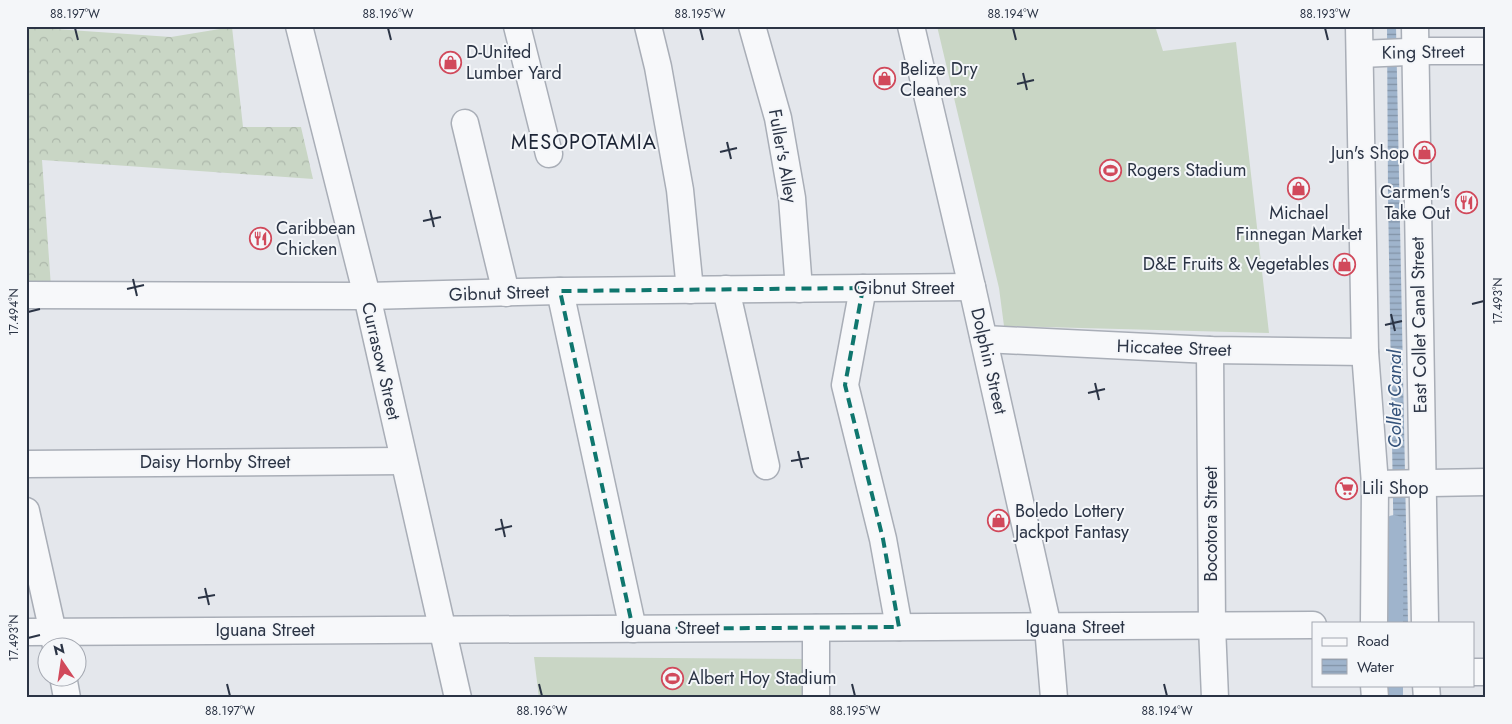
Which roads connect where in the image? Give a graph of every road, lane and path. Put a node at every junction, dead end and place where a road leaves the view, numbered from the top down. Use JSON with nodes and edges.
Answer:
{"nodes":[{"id":1,"x":299,"y":26,"type":"edge"},
{"id":2,"x":517,"y":26,"type":"edge"},
{"id":3,"x":648,"y":26,"type":"edge"},
{"id":4,"x":752,"y":26,"type":"edge"},
{"id":5,"x":910,"y":26,"type":"edge"},
{"id":6,"x":1359,"y":26,"type":"edge"},
{"id":7,"x":1415,"y":26,"type":"edge"},
{"id":8,"x":1409,"y":52,"type":"junction"},
{"id":9,"x":1486,"y":52,"type":"edge"},
{"id":10,"x":1369,"y":54,"type":"junction"},
{"id":11,"x":465,"y":123,"type":"dead end"},
{"id":12,"x":549,"y":154,"type":"dead end"},
{"id":13,"x":972,"y":287,"type":"junction"},
{"id":14,"x":863,"y":288,"type":"junction"},
{"id":15,"x":726,"y":289,"type":"junction"},
{"id":16,"x":799,"y":289,"type":"junction"},
{"id":17,"x":690,"y":290,"type":"junction"},
{"id":18,"x":560,"y":291,"type":"junction"},
{"id":19,"x":506,"y":293,"type":"junction"},
{"id":20,"x":26,"y":295,"type":"edge"},
{"id":21,"x":367,"y":296,"type":"junction"},
{"id":22,"x":984,"y":339,"type":"junction"},
{"id":23,"x":1210,"y":350,"type":"junction"},
{"id":24,"x":1365,"y":352,"type":"junction"},
{"id":25,"x":403,"y":460,"type":"junction"},
{"id":26,"x":26,"y":464,"type":"edge"},
{"id":27,"x":766,"y":466,"type":"dead end"},
{"id":28,"x":1486,"y":482,"type":"edge"},
{"id":29,"x":1397,"y":484,"type":"junction"},
{"id":30,"x":26,"y":511,"type":"edge"},
{"id":31,"x":1374,"y":622,"type":"edge"},
{"id":32,"x":1425,"y":622,"type":"edge"},
{"id":33,"x":1312,"y":625,"type":"edge"},
{"id":34,"x":1212,"y":626,"type":"junction"},
{"id":35,"x":1048,"y":627,"type":"junction"},
{"id":36,"x":634,"y":628,"type":"junction"},
{"id":37,"x":816,"y":628,"type":"junction"},
{"id":38,"x":899,"y":628,"type":"junction"},
{"id":39,"x":442,"y":630,"type":"junction"},
{"id":40,"x":26,"y":632,"type":"edge"},
{"id":41,"x":42,"y":636,"type":"edge"},
{"id":42,"x":53,"y":636,"type":"edge"},
{"id":43,"x":88,"y":638,"type":"edge"},
{"id":44,"x":458,"y":698,"type":"edge"},
{"id":45,"x":816,"y":698,"type":"edge"},
{"id":46,"x":1054,"y":698,"type":"edge"},
{"id":47,"x":1215,"y":698,"type":"edge"}],
"edges":[{"from":1,"to":21,"type":"street","name":"Currasow Street"},
{"from":2,"to":12,"type":"street"},
{"from":3,"to":17,"type":"street"},
{"from":4,"to":16,"type":"street","name":"Fuller's Alley"},
{"from":5,"to":13,"type":"street","name":"Dolphin Street"},
{"from":6,"to":10,"type":"street"},
{"from":7,"to":8,"type":"street","name":"East Collet Canal Street"},
{"from":8,"to":9,"type":"street","name":"King Street"},
{"from":8,"to":10,"type":"street","name":"King Street"},
{"from":8,"to":29,"type":"street","name":"East Collet Canal Street"},
{"from":10,"to":24,"type":"street"},
{"from":11,"to":19,"type":"street"},
{"from":13,"to":14,"type":"street","name":"Gibnut Street"},
{"from":13,"to":22,"type":"street","name":"Dolphin Street"},
{"from":14,"to":16,"type":"street","name":"Gibnut Street"},
{"from":14,"to":38,"type":"street"},
{"from":15,"to":16,"type":"street","name":"Gibnut Street"},
{"from":15,"to":17,"type":"street","name":"Gibnut Street"},
{"from":15,"to":27,"type":"street"},
{"from":17,"to":18,"type":"street","name":"Gibnut Street"},
{"from":18,"to":19,"type":"street","name":"Gibnut Street"},
{"from":18,"to":36,"type":"street"},
{"from":19,"to":21,"type":"street","name":"Gibnut Street"},
{"from":20,"to":21,"type":"street","name":"Gibnut Street"},
{"from":21,"to":25,"type":"street","name":"Currasow Street"},
{"from":22,"to":23,"type":"street","name":"Hiccatee Street"},
{"from":22,"to":35,"type":"street","name":"Dolphin Street"},
{"from":23,"to":24,"type":"street","name":"Hiccatee Street"},
{"from":23,"to":34,"type":"street","name":"Bocotora Street"},
{"from":24,"to":29,"type":"street"},
{"from":25,"to":26,"type":"street","name":"Daisy Hornby Street"},
{"from":25,"to":39,"type":"street","name":"Currasow Street"},
{"from":28,"to":29,"type":"street"},
{"from":29,"to":31,"type":"street"},
{"from":29,"to":32,"type":"street","name":"East Collet Canal Street"},
{"from":30,"to":42,"type":"street"},
{"from":33,"to":34,"type":"street","name":"Iguana Street"},
{"from":34,"to":35,"type":"street","name":"Iguana Street"},
{"from":34,"to":47,"type":"street","name":"Bocotora Street"},
{"from":35,"to":38,"type":"street","name":"Iguana Street"},
{"from":35,"to":46,"type":"street","name":"Dolphin Street"},
{"from":36,"to":37,"type":"street","name":"Iguana Street"},
{"from":36,"to":39,"type":"street","name":"Iguana Street"},
{"from":37,"to":38,"type":"street","name":"Iguana Street"},
{"from":37,"to":45,"type":"street"},
{"from":39,"to":43,"type":"street","name":"Iguana Street"},
{"from":39,"to":44,"type":"street","name":"Currasow Street"},
{"from":40,"to":41,"type":"street","name":"Iguana Street"}]}
